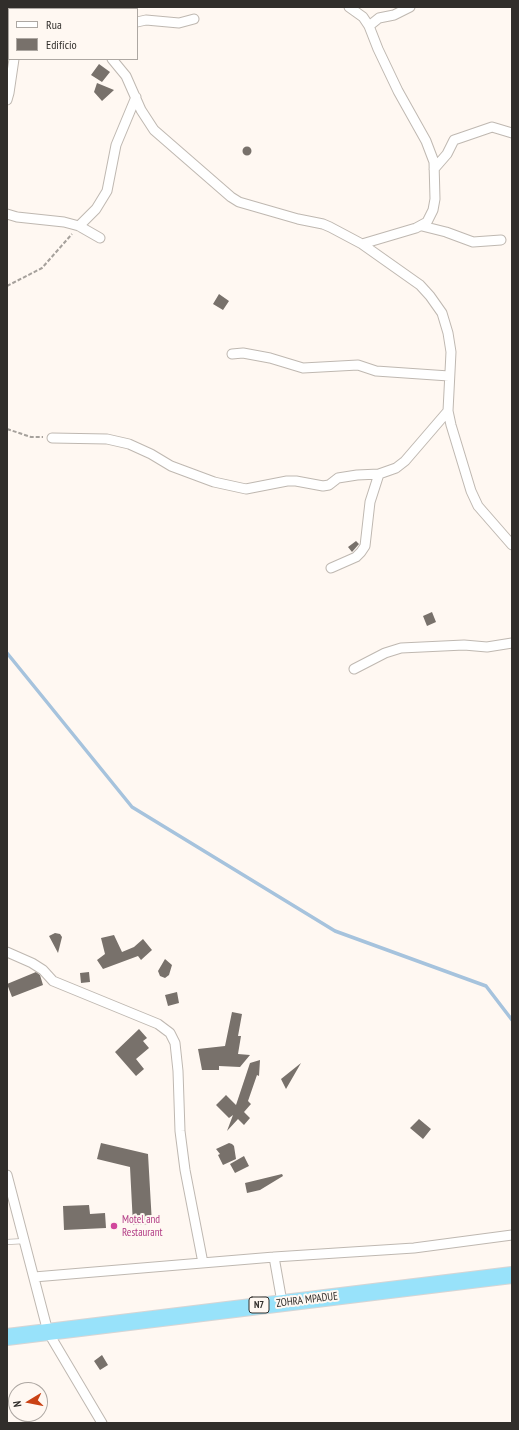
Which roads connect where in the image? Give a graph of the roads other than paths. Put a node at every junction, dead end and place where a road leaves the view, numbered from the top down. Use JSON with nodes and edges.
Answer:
{"nodes":[{"id":1,"x":349,"y":7,"type":"edge"},
{"id":2,"x":410,"y":7,"type":"edge"},
{"id":3,"x":194,"y":19,"type":"dead end"},
{"id":4,"x":138,"y":22,"type":"edge"},
{"id":5,"x":369,"y":26,"type":"junction"},
{"id":6,"x":14,"y":60,"type":"edge"},
{"id":7,"x":113,"y":60,"type":"edge"},
{"id":8,"x":136,"y":97,"type":"junction"},
{"id":9,"x":7,"y":100,"type":"edge"},
{"id":10,"x":512,"y":133,"type":"edge"},
{"id":11,"x":434,"y":169,"type":"junction"},
{"id":12,"x":7,"y":214,"type":"edge"},
{"id":13,"x":79,"y":226,"type":"junction"},
{"id":14,"x":422,"y":226,"type":"junction"},
{"id":15,"x":100,"y":238,"type":"dead end"},
{"id":16,"x":501,"y":240,"type":"dead end"},
{"id":17,"x":362,"y":244,"type":"junction"},
{"id":18,"x":232,"y":354,"type":"dead end"},
{"id":19,"x":449,"y":376,"type":"junction"},
{"id":20,"x":448,"y":411,"type":"junction"},
{"id":21,"x":52,"y":438,"type":"road end"},
{"id":22,"x":379,"y":474,"type":"junction"},
{"id":23,"x":512,"y":545,"type":"edge"},
{"id":24,"x":331,"y":568,"type":"dead end"},
{"id":25,"x":512,"y":643,"type":"edge"},
{"id":26,"x":354,"y":669,"type":"dead end"},
{"id":27,"x":7,"y":952,"type":"edge"},
{"id":28,"x":7,"y":1175,"type":"edge"},
{"id":29,"x":512,"y":1235,"type":"edge"},
{"id":30,"x":24,"y":1241,"type":"junction"},
{"id":31,"x":7,"y":1242,"type":"edge"},
{"id":32,"x":274,"y":1257,"type":"junction"},
{"id":33,"x":203,"y":1263,"type":"junction"},
{"id":34,"x":512,"y":1275,"type":"edge"},
{"id":35,"x":34,"y":1277,"type":"junction"},
{"id":36,"x":282,"y":1302,"type":"junction"},
{"id":37,"x":48,"y":1332,"type":"junction"},
{"id":38,"x":7,"y":1337,"type":"edge"},
{"id":39,"x":102,"y":1423,"type":"edge"}],
"edges":[{"from":1,"to":5,"type":"street"},
{"from":2,"to":5,"type":"street"},
{"from":3,"to":4,"type":"street"},
{"from":5,"to":11,"type":"street"},
{"from":6,"to":9,"type":"street"},
{"from":7,"to":8,"type":"street"},
{"from":8,"to":13,"type":"street"},
{"from":8,"to":17,"type":"street"},
{"from":10,"to":11,"type":"street"},
{"from":11,"to":14,"type":"street"},
{"from":12,"to":13,"type":"street"},
{"from":13,"to":15,"type":"street"},
{"from":14,"to":16,"type":"street"},
{"from":14,"to":17,"type":"street"},
{"from":17,"to":19,"type":"street"},
{"from":18,"to":19,"type":"street"},
{"from":19,"to":20,"type":"street"},
{"from":20,"to":22,"type":"street"},
{"from":20,"to":23,"type":"street"},
{"from":21,"to":22,"type":"street"},
{"from":22,"to":24,"type":"street"},
{"from":25,"to":26,"type":"street"},
{"from":27,"to":33,"type":"street"},
{"from":28,"to":30,"type":"street"},
{"from":29,"to":32,"type":"street"},
{"from":30,"to":31,"type":"lane"},
{"from":30,"to":35,"type":"street"},
{"from":32,"to":33,"type":"street"},
{"from":32,"to":36,"type":"street"},
{"from":33,"to":35,"type":"street"},
{"from":34,"to":36,"type":"highway","name":"ZOHRA MPADUE","number":"N7"},
{"from":35,"to":37,"type":"street"},
{"from":36,"to":37,"type":"highway","name":"ZOHRA MPADUE","number":"N7"},
{"from":37,"to":38,"type":"highway","name":"ZOHRA MPADUE","number":"N7"},
{"from":37,"to":39,"type":"street"}]}
